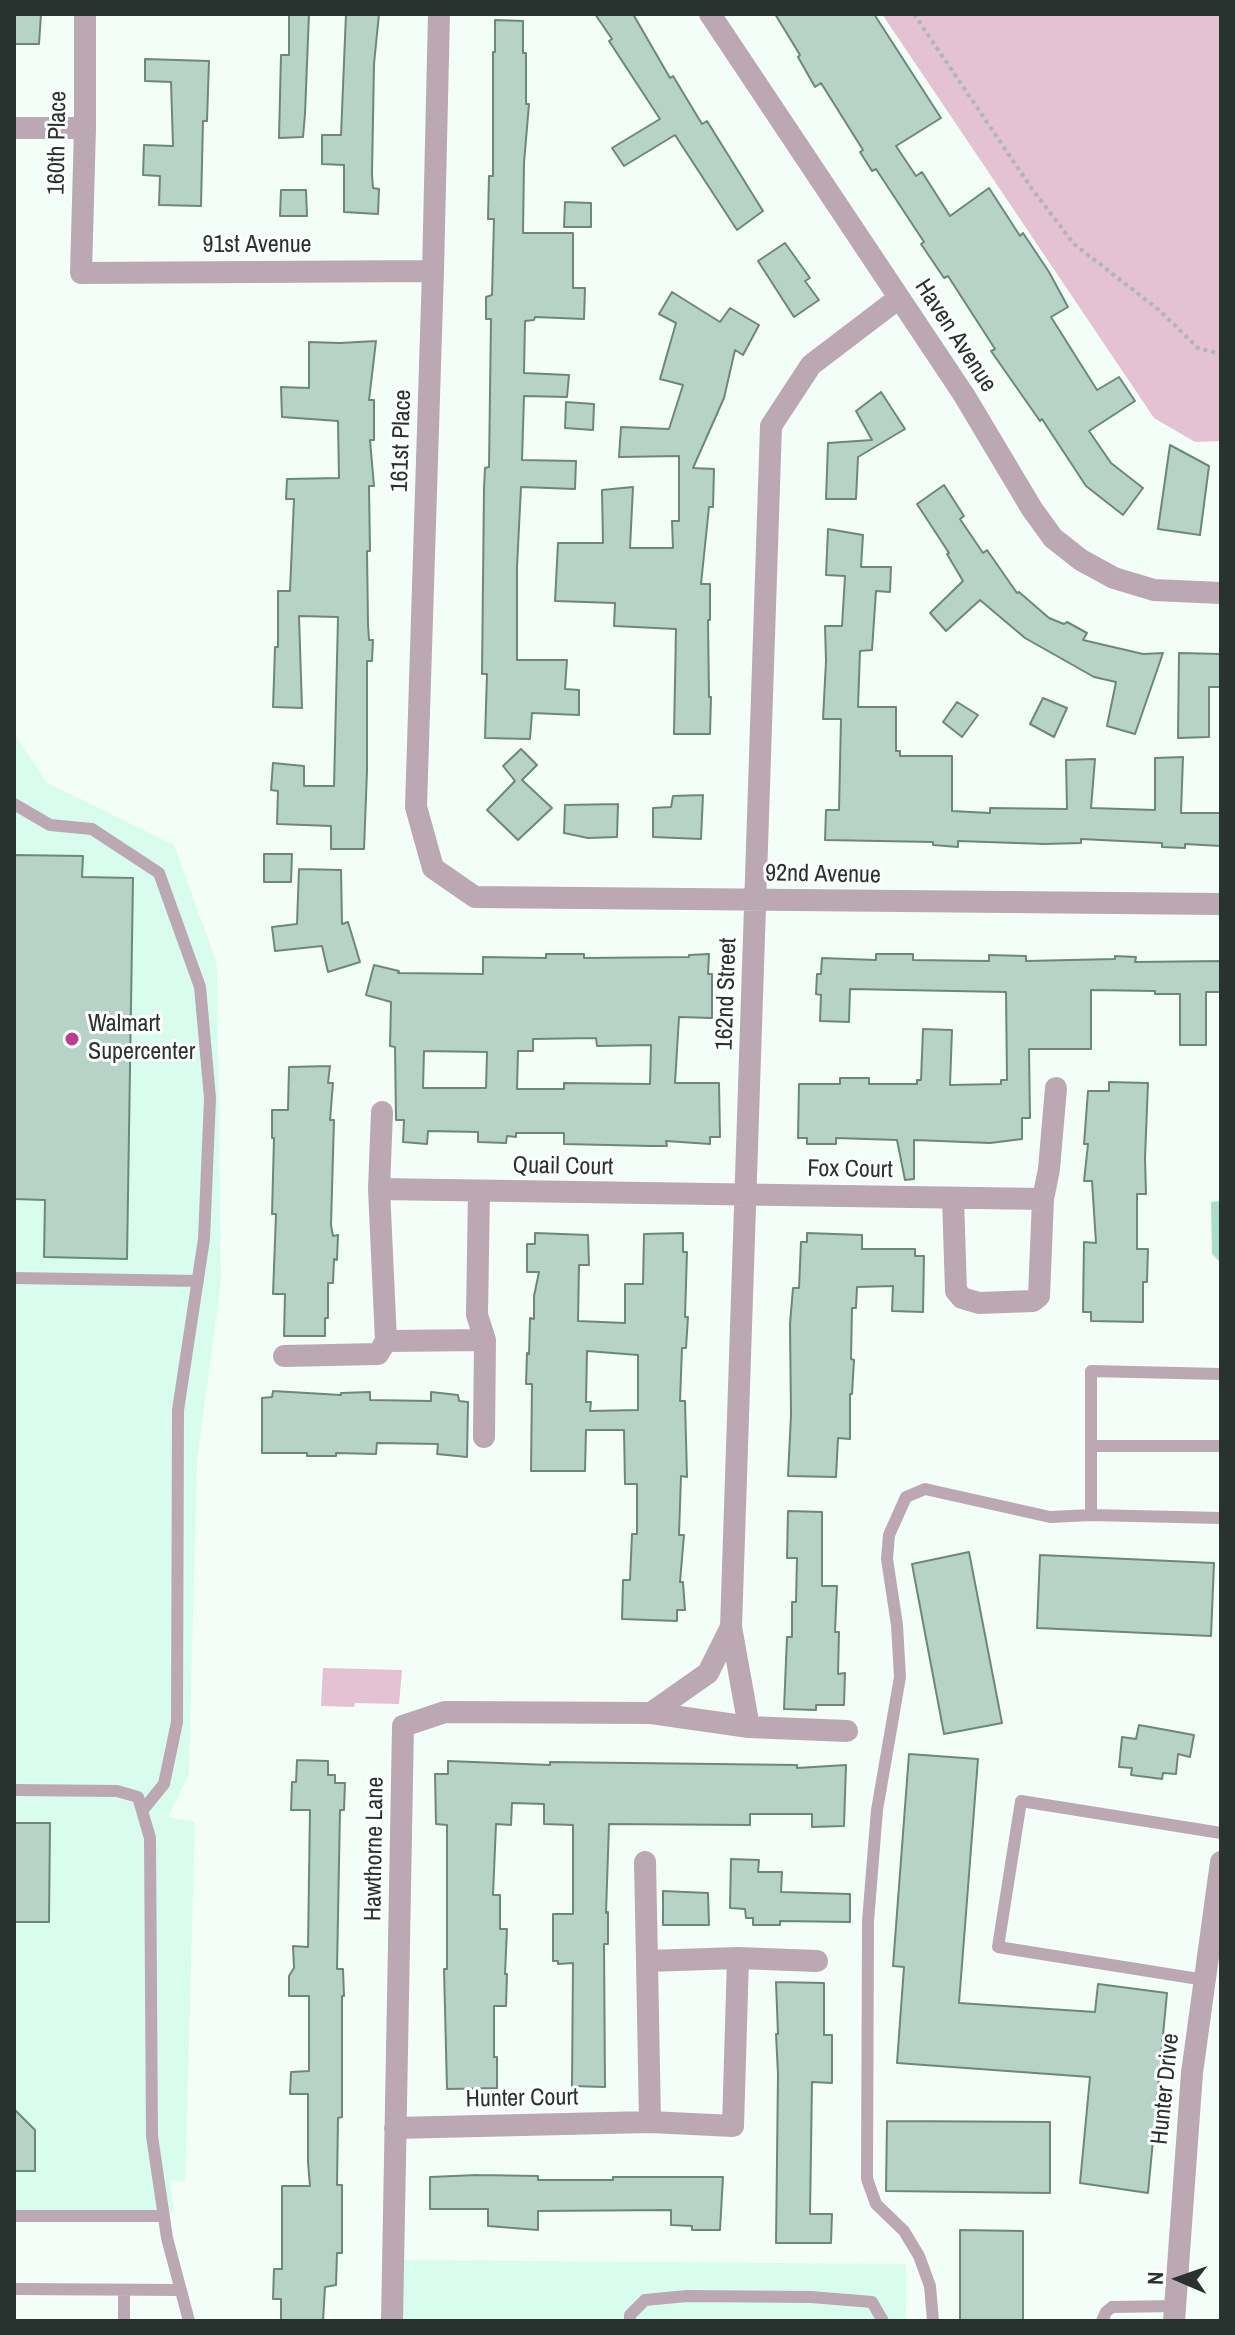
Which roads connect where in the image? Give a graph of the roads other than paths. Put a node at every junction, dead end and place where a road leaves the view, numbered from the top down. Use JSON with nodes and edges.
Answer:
{"nodes":[{"id":1,"x":85,"y":14,"type":"edge"},
{"id":2,"x":439,"y":14,"type":"edge"},
{"id":3,"x":710,"y":14,"type":"edge"},
{"id":4,"x":14,"y":128,"type":"edge"},
{"id":5,"x":85,"y":128,"type":"junction"},
{"id":6,"x":433,"y":271,"type":"junction"},
{"id":7,"x":81,"y":273,"type":"joint"},
{"id":8,"x":899,"y":298,"type":"junction"},
{"id":9,"x":1221,"y":593,"type":"edge"},
{"id":10,"x":14,"y":804,"type":"edge"},
{"id":11,"x":433,"y":868,"type":"joint"},
{"id":12,"x":756,"y":900,"type":"junction"},
{"id":13,"x":1221,"y":904,"type":"edge"},
{"id":14,"x":1056,"y":1088,"type":"dead end"},
{"id":15,"x":382,"y":1112,"type":"dead end"},
{"id":16,"x":379,"y":1189,"type":"junction"},
{"id":17,"x":479,"y":1191,"type":"junction"},
{"id":18,"x":746,"y":1195,"type":"junction"},
{"id":19,"x":953,"y":1198,"type":"junction"},
{"id":20,"x":1043,"y":1199,"type":"junction"},
{"id":21,"x":14,"y":1278,"type":"edge"},
{"id":22,"x":198,"y":1281,"type":"junction"},
{"id":23,"x":485,"y":1340,"type":"junction"},
{"id":24,"x":386,"y":1341,"type":"junction"},
{"id":25,"x":284,"y":1356,"type":"dead end"},
{"id":26,"x":1221,"y":1374,"type":"edge"},
{"id":27,"x":484,"y":1437,"type":"dead end"},
{"id":28,"x":1091,"y":1446,"type":"junction"},
{"id":29,"x":1221,"y":1446,"type":"edge"},
{"id":30,"x":1091,"y":1515,"type":"junction"},
{"id":31,"x":1221,"y":1518,"type":"edge"},
{"id":32,"x":731,"y":1627,"type":"junction"},
{"id":33,"x":651,"y":1713,"type":"junction"},
{"id":34,"x":749,"y":1727,"type":"junction"},
{"id":35,"x":847,"y":1731,"type":"dead end"},
{"id":36,"x":14,"y":1790,"type":"edge"},
{"id":37,"x":142,"y":1811,"type":"junction"},
{"id":38,"x":1221,"y":1833,"type":"edge"},
{"id":39,"x":645,"y":1862,"type":"dead end"},
{"id":40,"x":1221,"y":1862,"type":"edge"},
{"id":41,"x":738,"y":1958,"type":"junction"},
{"id":42,"x":647,"y":1961,"type":"junction"},
{"id":43,"x":817,"y":1961,"type":"dead end"},
{"id":44,"x":1205,"y":1980,"type":"junction"},
{"id":45,"x":650,"y":2122,"type":"junction"},
{"id":46,"x":395,"y":2128,"type":"junction"},
{"id":47,"x":14,"y":2216,"type":"edge"},
{"id":48,"x":164,"y":2216,"type":"junction"},
{"id":49,"x":14,"y":2289,"type":"edge"},
{"id":50,"x":124,"y":2290,"type":"junction"},
{"id":51,"x":181,"y":2290,"type":"junction"},
{"id":52,"x":1174,"y":2314,"type":"edge"},
{"id":53,"x":124,"y":2321,"type":"edge"},
{"id":54,"x":189,"y":2321,"type":"edge"},
{"id":55,"x":392,"y":2321,"type":"edge"},
{"id":56,"x":630,"y":2321,"type":"edge"},
{"id":57,"x":883,"y":2321,"type":"edge"},
{"id":58,"x":933,"y":2321,"type":"edge"},
{"id":59,"x":1102,"y":2321,"type":"edge"}],
"edges":[{"from":1,"to":5,"type":"street","name":"160th Place"},
{"from":2,"to":6,"type":"street","name":"161st Place"},
{"from":3,"to":8,"type":"street","name":"Haven Avenue"},
{"from":4,"to":5,"type":"street"},
{"from":5,"to":7,"type":"street","name":"160th Place"},
{"from":6,"to":7,"type":"street","name":"91st Avenue"},
{"from":6,"to":11,"type":"street","name":"161st Place"},
{"from":8,"to":9,"type":"street","name":"Haven Avenue"},
{"from":8,"to":12,"type":"street","name":"162nd Street"},
{"from":10,"to":22,"type":"lane"},
{"from":11,"to":12,"type":"street","name":"92nd Avenue"},
{"from":12,"to":13,"type":"street","name":"92nd Avenue"},
{"from":12,"to":18,"type":"street","name":"162nd Street"},
{"from":14,"to":20,"type":"street"},
{"from":15,"to":16,"type":"street"},
{"from":16,"to":17,"type":"street","name":"Quail Court"},
{"from":16,"to":24,"type":"street"},
{"from":17,"to":18,"type":"street","name":"Quail Court"},
{"from":17,"to":23,"type":"street"},
{"from":18,"to":19,"type":"street","name":"Fox Court"},
{"from":18,"to":32,"type":"street","name":"162nd Street"},
{"from":19,"to":20,"type":"street","name":"Fox Court"},
{"from":19,"to":20,"type":"street"},
{"from":21,"to":22,"type":"lane"},
{"from":22,"to":37,"type":"lane"},
{"from":23,"to":24,"type":"street"},
{"from":23,"to":27,"type":"street"},
{"from":24,"to":25,"type":"street"},
{"from":26,"to":28,"type":"lane"},
{"from":28,"to":29,"type":"lane"},
{"from":28,"to":30,"type":"lane"},
{"from":30,"to":31,"type":"lane"},
{"from":30,"to":58,"type":"lane"},
{"from":32,"to":33,"type":"street","name":"162nd Street"},
{"from":32,"to":34,"type":"street"},
{"from":33,"to":34,"type":"street","name":"Hawthorne Lane"},
{"from":33,"to":46,"type":"street","name":"Hawthorne Lane"},
{"from":34,"to":35,"type":"street","name":"Hawthorne Lane"},
{"from":36,"to":37,"type":"lane"},
{"from":37,"to":48,"type":"lane"},
{"from":38,"to":44,"type":"lane"},
{"from":39,"to":42,"type":"street"},
{"from":40,"to":44,"type":"street","name":"Hunter Drive"},
{"from":41,"to":42,"type":"street"},
{"from":41,"to":43,"type":"street"},
{"from":41,"to":45,"type":"street","name":"Hunter Court"},
{"from":42,"to":45,"type":"street"},
{"from":44,"to":52,"type":"street","name":"Hunter Drive"},
{"from":45,"to":46,"type":"street","name":"Hunter Court"},
{"from":46,"to":55,"type":"street","name":"Hawthorne Lane"},
{"from":47,"to":48,"type":"lane"},
{"from":48,"to":51,"type":"lane"},
{"from":49,"to":50,"type":"lane"},
{"from":50,"to":51,"type":"lane"},
{"from":50,"to":53,"type":"lane"},
{"from":51,"to":54,"type":"lane"},
{"from":52,"to":59,"type":"lane"},
{"from":56,"to":57,"type":"lane"}]}
